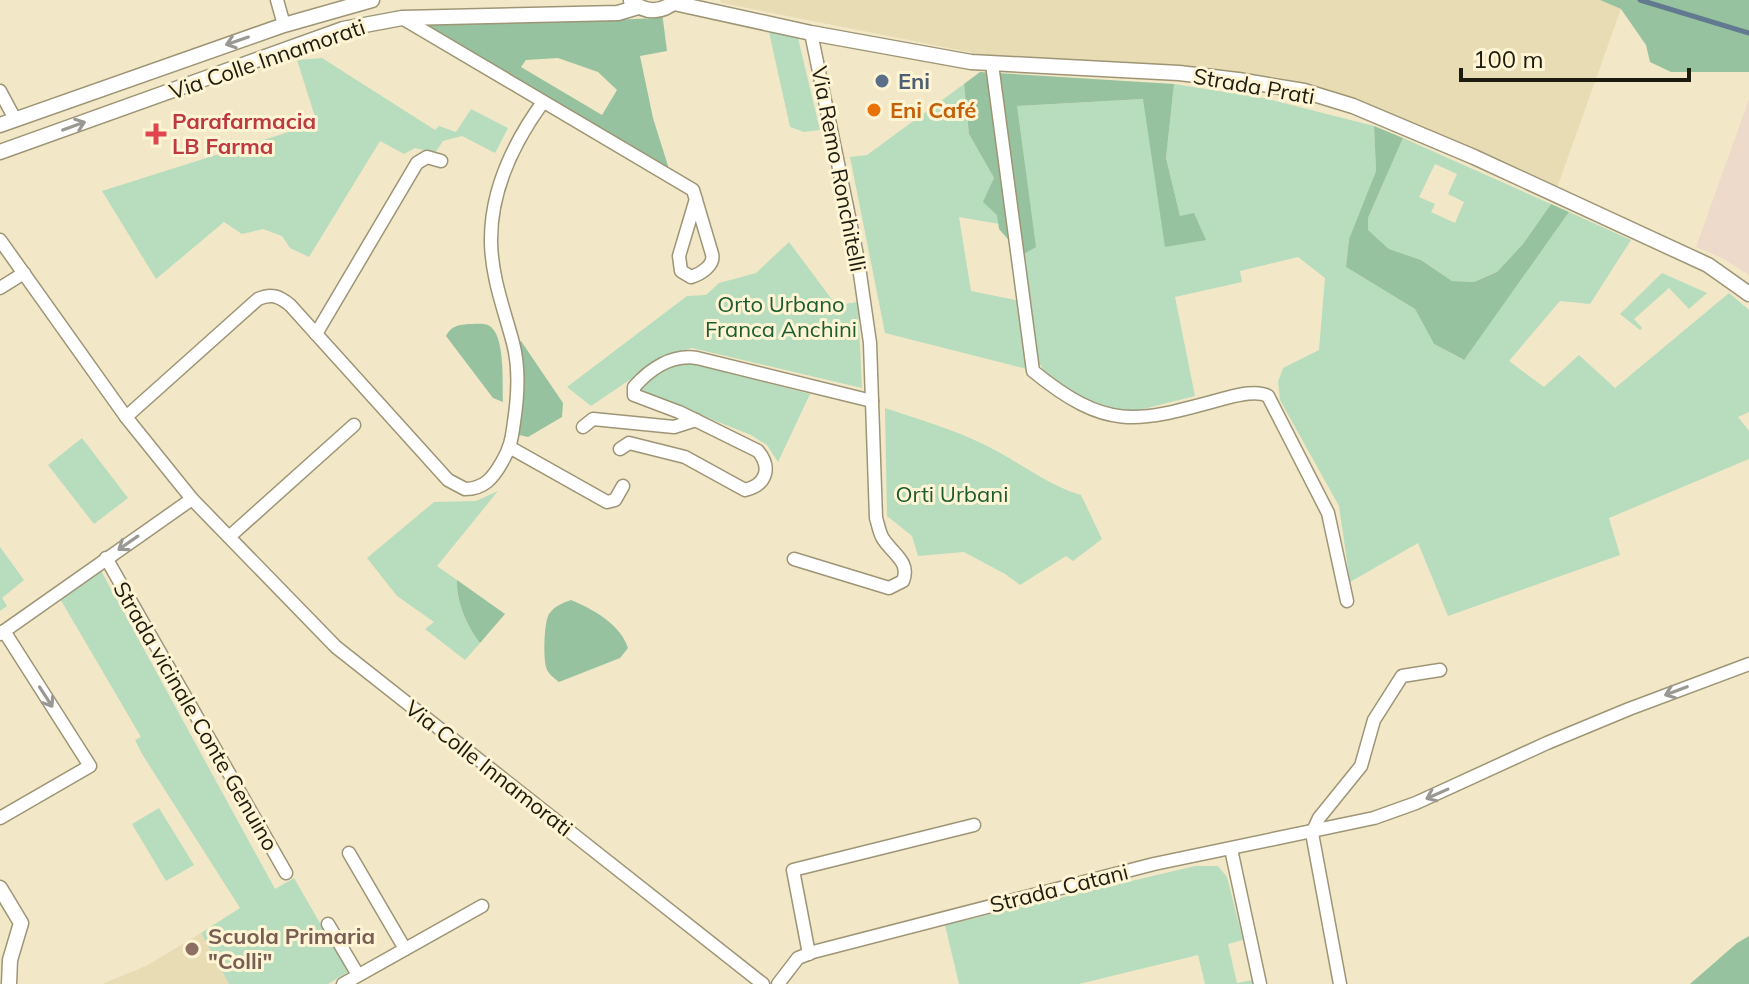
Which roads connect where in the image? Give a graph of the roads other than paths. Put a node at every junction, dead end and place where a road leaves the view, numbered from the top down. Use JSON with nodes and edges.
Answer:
{"nodes":[{"id":1,"x":277,"y":0,"type":"edge"},
{"id":2,"x":372,"y":0,"type":"edge"},
{"id":3,"x":707,"y":0,"type":"edge"},
{"id":4,"x":676,"y":2,"type":"edge"},
{"id":5,"x":634,"y":3,"type":"edge"},
{"id":6,"x":720,"y":12,"type":"junction"},
{"id":7,"x":402,"y":18,"type":"junction"},
{"id":8,"x":284,"y":25,"type":"junction"},
{"id":9,"x":811,"y":33,"type":"junction"},
{"id":10,"x":992,"y":64,"type":"junction"},
{"id":11,"x":0,"y":91,"type":"edge"},
{"id":12,"x":543,"y":102,"type":"junction"},
{"id":13,"x":15,"y":119,"type":"junction"},
{"id":14,"x":0,"y":125,"type":"edge"},
{"id":15,"x":0,"y":152,"type":"edge"},
{"id":16,"x":441,"y":161,"type":"dead end"},
{"id":17,"x":696,"y":199,"type":"junction"},
{"id":18,"x":0,"y":240,"type":"edge"},
{"id":19,"x":24,"y":273,"type":"junction"},
{"id":20,"x":0,"y":288,"type":"edge"},
{"id":21,"x":1749,"y":294,"type":"edge"},
{"id":22,"x":316,"y":334,"type":"junction"},
{"id":23,"x":872,"y":401,"type":"junction"},
{"id":24,"x":126,"y":417,"type":"junction"},
{"id":25,"x":696,"y":420,"type":"junction"},
{"id":26,"x":354,"y":425,"type":"dead end"},
{"id":27,"x":583,"y":427,"type":"dead end"},
{"id":28,"x":511,"y":448,"type":"junction"},
{"id":29,"x":620,"y":449,"type":"dead end"},
{"id":30,"x":623,"y":486,"type":"dead end"},
{"id":31,"x":192,"y":499,"type":"junction"},
{"id":32,"x":229,"y":537,"type":"junction"},
{"id":33,"x":106,"y":558,"type":"junction"},
{"id":34,"x":794,"y":559,"type":"dead end"},
{"id":35,"x":1347,"y":601,"type":"dead end"},
{"id":36,"x":2,"y":633,"type":"edge"},
{"id":37,"x":1749,"y":664,"type":"edge"},
{"id":38,"x":1440,"y":670,"type":"dead end"},
{"id":39,"x":0,"y":818,"type":"edge"},
{"id":40,"x":974,"y":825,"type":"dead end"},
{"id":41,"x":1312,"y":833,"type":"junction"},
{"id":42,"x":1231,"y":849,"type":"junction"},
{"id":43,"x":349,"y":853,"type":"dead end"},
{"id":44,"x":286,"y":873,"type":"dead end"},
{"id":45,"x":0,"y":888,"type":"edge"},
{"id":46,"x":482,"y":906,"type":"dead end"},
{"id":47,"x":328,"y":924,"type":"dead end"},
{"id":48,"x":405,"y":949,"type":"junction"},
{"id":49,"x":809,"y":954,"type":"junction"},
{"id":50,"x":6,"y":956,"type":"edge"},
{"id":51,"x":0,"y":971,"type":"edge"},
{"id":52,"x":358,"y":975,"type":"junction"},
{"id":53,"x":9,"y":984,"type":"edge"},
{"id":54,"x":343,"y":984,"type":"edge"},
{"id":55,"x":763,"y":984,"type":"edge"},
{"id":56,"x":778,"y":984,"type":"edge"},
{"id":57,"x":1260,"y":984,"type":"edge"},
{"id":58,"x":1340,"y":984,"type":"edge"}],
"edges":[{"from":1,"to":8,"type":"street"},
{"from":2,"to":8,"type":"street"},
{"from":3,"to":6,"type":"street","name":"Strada Prati"},
{"from":4,"to":5,"type":"street","name":"Strada Prati"},
{"from":4,"to":6,"type":"street","name":"Strada Prati"},
{"from":5,"to":7,"type":"street","name":"Via Colle Innamorati"},
{"from":6,"to":9,"type":"street","name":"Strada Prati"},
{"from":7,"to":12,"type":"street"},
{"from":15,"to":7,"type":"street","name":"Via Colle Innamorati","one_way":true},
{"from":8,"to":13,"type":"street","one_way":true},
{"from":9,"to":10,"type":"street","name":"Strada Prati"},
{"from":9,"to":23,"type":"street","name":"Via Remo Ronchitelli"},
{"from":10,"to":21,"type":"street","name":"Strada Prati"},
{"from":10,"to":35,"type":"street"},
{"from":11,"to":13,"type":"street"},
{"from":12,"to":17,"type":"street"},
{"from":12,"to":28,"type":"street"},
{"from":13,"to":14,"type":"street"},
{"from":16,"to":22,"type":"street"},
{"from":17,"to":17,"type":"street"},
{"from":18,"to":19,"type":"street","name":"Via Colle Innamorati"},
{"from":19,"to":20,"type":"street"},
{"from":19,"to":24,"type":"street","name":"Via Colle Innamorati"},
{"from":22,"to":24,"type":"street"},
{"from":22,"to":28,"type":"street"},
{"from":23,"to":25,"type":"street"},
{"from":23,"to":34,"type":"street","name":"Via Remo Ronchitelli"},
{"from":24,"to":31,"type":"street","name":"Via Colle Innamorati"},
{"from":25,"to":27,"type":"street"},
{"from":25,"to":29,"type":"street"},
{"from":26,"to":32,"type":"street"},
{"from":28,"to":30,"type":"street"},
{"from":31,"to":32,"type":"street","name":"Via Colle Innamorati"},
{"from":31,"to":33,"type":"street","name":"Strada vicinale Conte Genuino","one_way":true},
{"from":32,"to":55,"type":"street","name":"Via Colle Innamorati"},
{"from":33,"to":36,"type":"street","name":"Strada vicinale Conte Genuino"},
{"from":33,"to":44,"type":"street","name":"Strada vicinale Conte Genuino"},
{"from":36,"to":39,"type":"street","one_way":true},
{"from":37,"to":41,"type":"street","name":"Strada Catani","one_way":true},
{"from":38,"to":41,"type":"street"},
{"from":40,"to":49,"type":"street"},
{"from":41,"to":42,"type":"street","name":"Strada Catani"},
{"from":41,"to":58,"type":"street"},
{"from":42,"to":49,"type":"street","name":"Strada Catani"},
{"from":42,"to":57,"type":"street"},
{"from":43,"to":48,"type":"street"},
{"from":45,"to":50,"type":"street"},
{"from":46,"to":48,"type":"street"},
{"from":47,"to":52,"type":"street"},
{"from":48,"to":52,"type":"street"},
{"from":49,"to":56,"type":"street","name":"Strada Catani"},
{"from":50,"to":51,"type":"street"},
{"from":50,"to":53,"type":"street"},
{"from":52,"to":54,"type":"street"}]}
